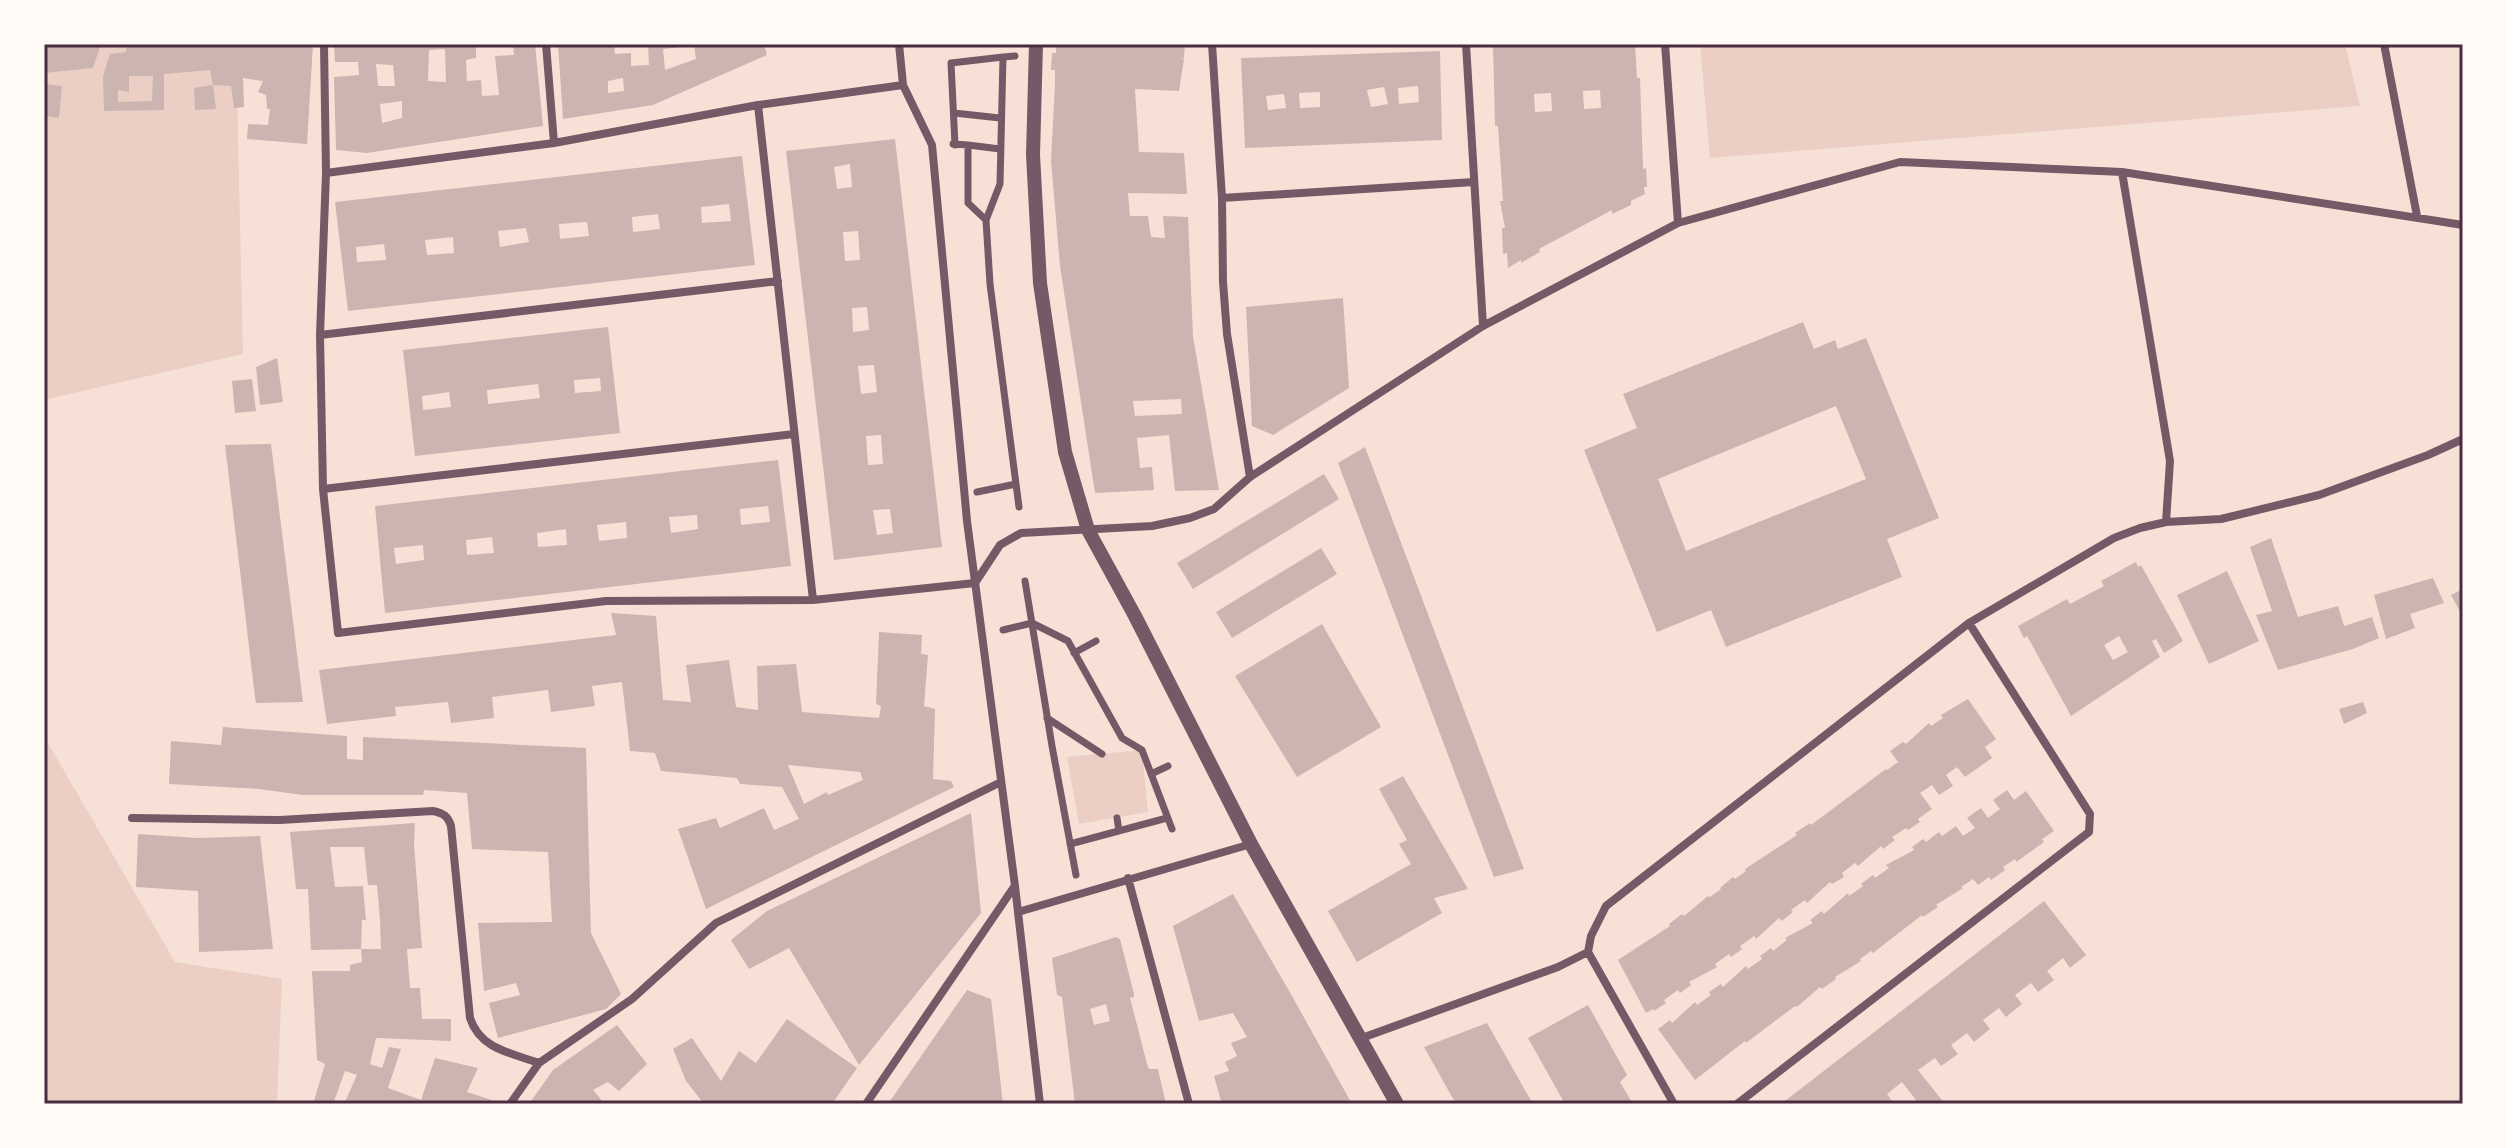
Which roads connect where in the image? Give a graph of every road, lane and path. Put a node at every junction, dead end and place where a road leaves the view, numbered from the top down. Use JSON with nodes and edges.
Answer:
{"nodes":[{"id":1,"x":324,"y":44,"type":"edge"},
{"id":2,"x":546,"y":44,"type":"edge"},
{"id":3,"x":899,"y":44,"type":"edge"},
{"id":4,"x":1036,"y":44,"type":"edge"},
{"id":5,"x":1212,"y":44,"type":"edge"},
{"id":6,"x":1466,"y":44,"type":"edge"},
{"id":7,"x":1665,"y":44,"type":"edge"},
{"id":8,"x":2384,"y":44,"type":"edge"},
{"id":9,"x":1015,"y":56,"type":"dead end"},
{"id":10,"x":1003,"y":57,"type":"junction"},
{"id":11,"x":903,"y":85,"type":"junction"},
{"id":12,"x":758,"y":105,"type":"junction"},
{"id":13,"x":954,"y":113,"type":"junction"},
{"id":14,"x":1000,"y":118,"type":"junction"},
{"id":15,"x":554,"y":143,"type":"junction"},
{"id":16,"x":968,"y":145,"type":"junction"},
{"id":17,"x":1000,"y":149,"type":"junction"},
{"id":18,"x":2122,"y":172,"type":"junction"},
{"id":19,"x":326,"y":173,"type":"junction"},
{"id":20,"x":1474,"y":182,"type":"junction"},
{"id":21,"x":1222,"y":198,"type":"junction"},
{"id":22,"x":2417,"y":216,"type":"junction"},
{"id":23,"x":986,"y":220,"type":"junction"},
{"id":24,"x":1678,"y":223,"type":"junction"},
{"id":25,"x":2463,"y":225,"type":"edge"},
{"id":26,"x":778,"y":281,"type":"junction"},
{"id":27,"x":1483,"y":326,"type":"junction"},
{"id":28,"x":320,"y":335,"type":"junction"},
{"id":29,"x":794,"y":434,"type":"junction"},
{"id":30,"x":2463,"y":439,"type":"edge"},
{"id":31,"x":1250,"y":477,"type":"junction"},
{"id":32,"x":1016,"y":484,"type":"junction"},
{"id":33,"x":323,"y":489,"type":"junction"},
{"id":34,"x":977,"y":492,"type":"dead end"},
{"id":35,"x":1019,"y":507,"type":"dead end"},
{"id":36,"x":2166,"y":522,"type":"junction"},
{"id":37,"x":1088,"y":530,"type":"junction"},
{"id":38,"x":1025,"y":581,"type":"dead end"},
{"id":39,"x":975,"y":583,"type":"junction"},
{"id":40,"x":813,"y":600,"type":"junction"},
{"id":41,"x":1032,"y":623,"type":"junction"},
{"id":42,"x":1969,"y":623,"type":"junction"},
{"id":43,"x":1003,"y":630,"type":"dead end"},
{"id":44,"x":1096,"y":641,"type":"dead end"},
{"id":45,"x":1074,"y":653,"type":"junction"},
{"id":46,"x":1047,"y":718,"type":"junction"},
{"id":47,"x":1102,"y":754,"type":"dead end"},
{"id":48,"x":1168,"y":766,"type":"dead end"},
{"id":49,"x":1152,"y":778,"type":"junction"},
{"id":50,"x":1001,"y":782,"type":"junction"},
{"id":51,"x":1144,"y":785,"type":"dead end"},
{"id":52,"x":1073,"y":792,"type":"dead end"},
{"id":53,"x":1061,"y":793,"type":"junction"},
{"id":54,"x":132,"y":818,"type":"dead end"},
{"id":55,"x":1117,"y":818,"type":"dead end"},
{"id":56,"x":1167,"y":818,"type":"junction"},
{"id":57,"x":1172,"y":829,"type":"dead end"},
{"id":58,"x":1119,"y":831,"type":"junction"},
{"id":59,"x":1070,"y":844,"type":"junction"},
{"id":60,"x":1251,"y":844,"type":"junction"},
{"id":61,"x":1076,"y":875,"type":"dead end"},
{"id":62,"x":1128,"y":878,"type":"junction"},
{"id":63,"x":1015,"y":886,"type":"junction"},
{"id":64,"x":1018,"y":912,"type":"junction"},
{"id":65,"x":1588,"y":952,"type":"junction"},
{"id":66,"x":1359,"y":1039,"type":"junction"},
{"id":67,"x":539,"y":1063,"type":"junction"},
{"id":68,"x":510,"y":1104,"type":"edge"},
{"id":69,"x":866,"y":1104,"type":"edge"},
{"id":70,"x":1040,"y":1104,"type":"edge"},
{"id":71,"x":1189,"y":1104,"type":"edge"},
{"id":72,"x":1397,"y":1104,"type":"edge"},
{"id":73,"x":1674,"y":1104,"type":"edge"},
{"id":74,"x":1737,"y":1104,"type":"edge"}],
"edges":[{"from":1,"to":19,"type":"street"},
{"from":2,"to":15,"type":"street"},
{"from":3,"to":11,"type":"street"},
{"from":4,"to":37,"type":"street"},
{"from":5,"to":21,"type":"street"},
{"from":6,"to":20,"type":"street"},
{"from":7,"to":24,"type":"street"},
{"from":8,"to":22,"type":"street"},
{"from":9,"to":10,"type":"street"},
{"from":10,"to":13,"type":"street"},
{"from":10,"to":14,"type":"street"},
{"from":11,"to":12,"type":"street"},
{"from":11,"to":39,"type":"street"},
{"from":12,"to":15,"type":"street"},
{"from":12,"to":26,"type":"street"},
{"from":13,"to":14,"type":"street"},
{"from":13,"to":16,"type":"street"},
{"from":14,"to":17,"type":"street"},
{"from":15,"to":19,"type":"street"},
{"from":16,"to":17,"type":"street"},
{"from":16,"to":23,"type":"street"},
{"from":17,"to":23,"type":"street"},
{"from":18,"to":22,"type":"street"},
{"from":18,"to":24,"type":"street"},
{"from":18,"to":36,"type":"street"},
{"from":19,"to":28,"type":"street"},
{"from":20,"to":21,"type":"street"},
{"from":20,"to":27,"type":"street"},
{"from":21,"to":31,"type":"street"},
{"from":22,"to":25,"type":"street"},
{"from":23,"to":32,"type":"street"},
{"from":24,"to":27,"type":"street"},
{"from":26,"to":28,"type":"street"},
{"from":26,"to":29,"type":"street"},
{"from":27,"to":31,"type":"street"},
{"from":28,"to":33,"type":"street"},
{"from":29,"to":33,"type":"street"},
{"from":29,"to":40,"type":"street"},
{"from":30,"to":36,"type":"street"},
{"from":31,"to":37,"type":"street"},
{"from":32,"to":34,"type":"street"},
{"from":32,"to":35,"type":"street"},
{"from":33,"to":40,"type":"street"},
{"from":36,"to":42,"type":"street"},
{"from":37,"to":39,"type":"street"},
{"from":37,"to":60,"type":"street"},
{"from":38,"to":41,"type":"street"},
{"from":39,"to":40,"type":"street"},
{"from":39,"to":50,"type":"street"},
{"from":41,"to":43,"type":"street"},
{"from":41,"to":45,"type":"street"},
{"from":41,"to":46,"type":"street"},
{"from":42,"to":65,"type":"street"},
{"from":42,"to":74,"type":"street"},
{"from":44,"to":45,"type":"street"},
{"from":45,"to":49,"type":"street"},
{"from":46,"to":47,"type":"street"},
{"from":46,"to":53,"type":"street"},
{"from":48,"to":49,"type":"street"},
{"from":49,"to":51,"type":"street"},
{"from":49,"to":56,"type":"street"},
{"from":50,"to":63,"type":"street"},
{"from":50,"to":67,"type":"street"},
{"from":52,"to":53,"type":"street"},
{"from":53,"to":59,"type":"street"},
{"from":54,"to":67,"type":"street"},
{"from":55,"to":58,"type":"street"},
{"from":56,"to":57,"type":"street"},
{"from":56,"to":58,"type":"street"},
{"from":58,"to":59,"type":"street"},
{"from":59,"to":61,"type":"street"},
{"from":60,"to":62,"type":"street"},
{"from":60,"to":66,"type":"street"},
{"from":62,"to":64,"type":"street"},
{"from":62,"to":71,"type":"street"},
{"from":63,"to":64,"type":"street"},
{"from":63,"to":69,"type":"street"},
{"from":64,"to":70,"type":"street"},
{"from":65,"to":66,"type":"street"},
{"from":65,"to":73,"type":"street"},
{"from":66,"to":72,"type":"street"},
{"from":67,"to":68,"type":"street"}]}
